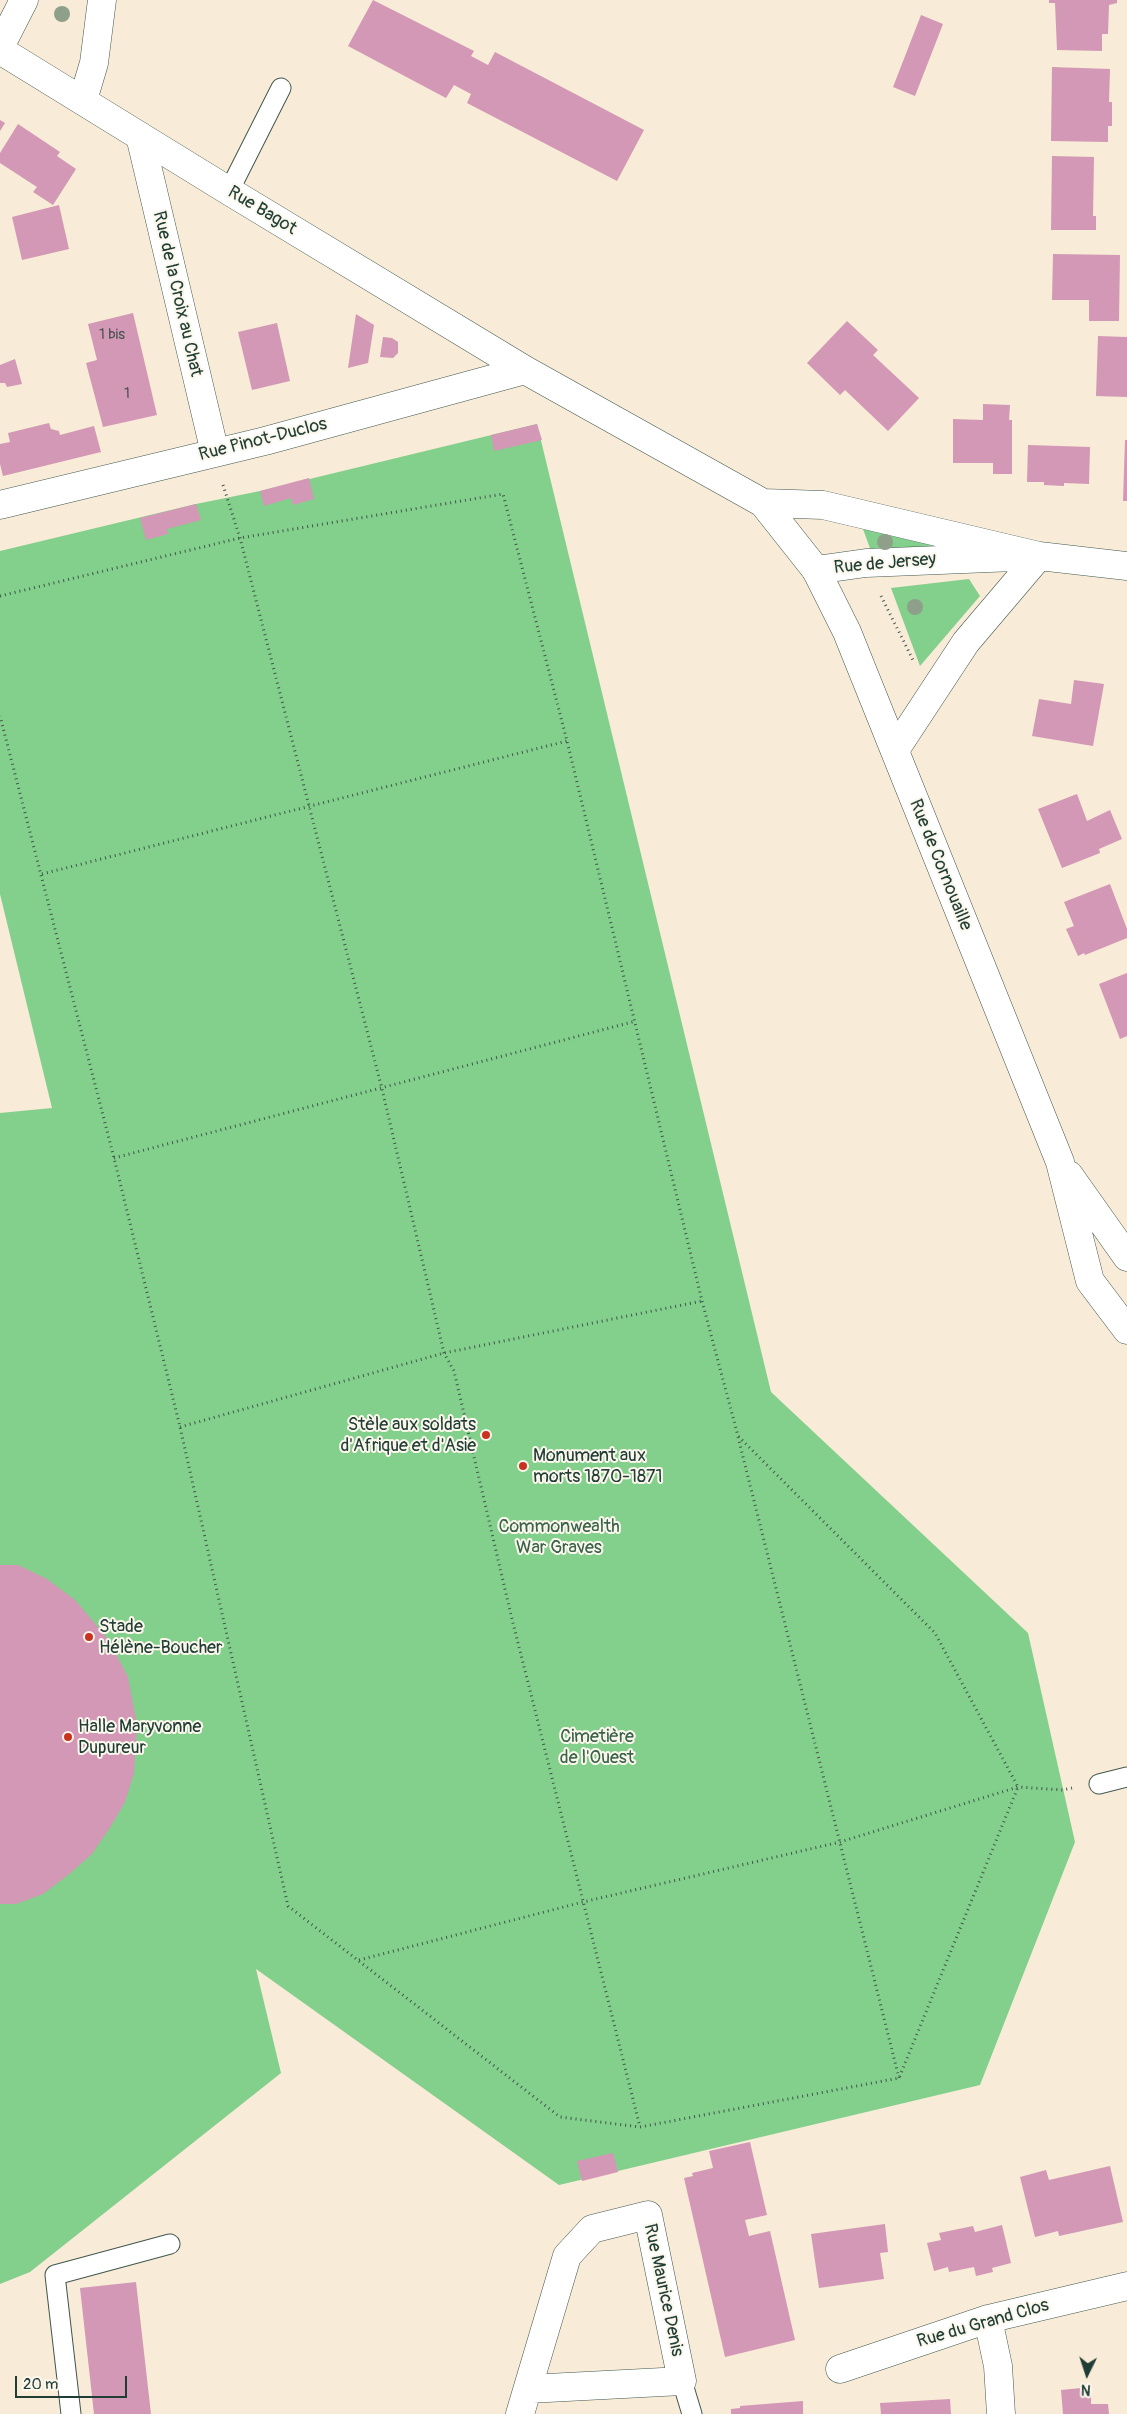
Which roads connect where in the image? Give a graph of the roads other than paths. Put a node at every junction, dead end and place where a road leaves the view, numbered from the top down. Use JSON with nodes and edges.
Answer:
{"nodes":[{"id":1,"x":24,"y":0,"type":"edge"},
{"id":2,"x":102,"y":0,"type":"edge"},
{"id":3,"x":0,"y":48,"type":"edge"},
{"id":4,"x":281,"y":88,"type":"dead end"},
{"id":5,"x":83,"y":100,"type":"junction"},
{"id":6,"x":140,"y":136,"type":"junction"},
{"id":7,"x":229,"y":191,"type":"junction"},
{"id":8,"x":525,"y":370,"type":"junction"},
{"id":9,"x":215,"y":453,"type":"junction"},
{"id":10,"x":763,"y":503,"type":"junction"},
{"id":11,"x":0,"y":505,"type":"edge"},
{"id":12,"x":1039,"y":556,"type":"junction"},
{"id":13,"x":1127,"y":566,"type":"edge"},
{"id":14,"x":816,"y":570,"type":"junction"},
{"id":15,"x":895,"y":750,"type":"junction"},
{"id":16,"x":1060,"y":1162,"type":"junction"},
{"id":17,"x":1127,"y":1257,"type":"edge"},
{"id":18,"x":1127,"y":1330,"type":"edge"},
{"id":19,"x":1127,"y":1778,"type":"edge"},
{"id":20,"x":1099,"y":1784,"type":"road end"},
{"id":21,"x":170,"y":2244,"type":"dead end"},
{"id":22,"x":1127,"y":2286,"type":"edge"},
{"id":23,"x":988,"y":2319,"type":"junction"},
{"id":24,"x":840,"y":2369,"type":"dead end"},
{"id":25,"x":682,"y":2382,"type":"junction"},
{"id":26,"x":524,"y":2401,"type":"edge"},
{"id":27,"x":71,"y":2414,"type":"edge"},
{"id":28,"x":692,"y":2414,"type":"edge"},
{"id":29,"x":1001,"y":2414,"type":"edge"}],
"edges":[{"from":1,"to":3,"type":"street"},
{"from":2,"to":5,"type":"street"},
{"from":3,"to":5,"type":"street","name":"Rue Bagot"},
{"from":4,"to":7,"type":"lane"},
{"from":5,"to":6,"type":"street","name":"Rue Bagot"},
{"from":6,"to":7,"type":"street","name":"Rue Bagot"},
{"from":6,"to":9,"type":"street","name":"Rue de la Croix au Chat"},
{"from":7,"to":8,"type":"street","name":"Rue Bagot"},
{"from":8,"to":9,"type":"street","name":"Rue Pinot-Duclos"},
{"from":8,"to":10,"type":"street","name":"Rue de Jersey"},
{"from":9,"to":11,"type":"street","name":"Rue Pinot-Duclos"},
{"from":10,"to":12,"type":"street","name":"Rue de Jersey"},
{"from":10,"to":14,"type":"street","name":"Rue de Jersey"},
{"from":12,"to":13,"type":"street","name":"Rue de Jersey"},
{"from":12,"to":14,"type":"street","name":"Rue de Jersey"},
{"from":12,"to":15,"type":"street"},
{"from":14,"to":15,"type":"street","name":"Rue de Cornouaille"},
{"from":15,"to":16,"type":"street","name":"Rue de Cornouaille"},
{"from":16,"to":17,"type":"street","name":"Rue de Cornouaille"},
{"from":16,"to":18,"type":"street","name":"Rue de Cornouaille"},
{"from":19,"to":20,"type":"lane"},
{"from":21,"to":27,"type":"lane"},
{"from":22,"to":23,"type":"street","name":"Rue du Grand Clos"},
{"from":23,"to":24,"type":"street","name":"Rue du Grand Clos"},
{"from":23,"to":29,"type":"street"},
{"from":25,"to":26,"type":"street","name":"Rue Maurice Denis"},
{"from":25,"to":26,"type":"street","name":"Rue Maurice Denis"},
{"from":25,"to":28,"type":"lane"}]}
